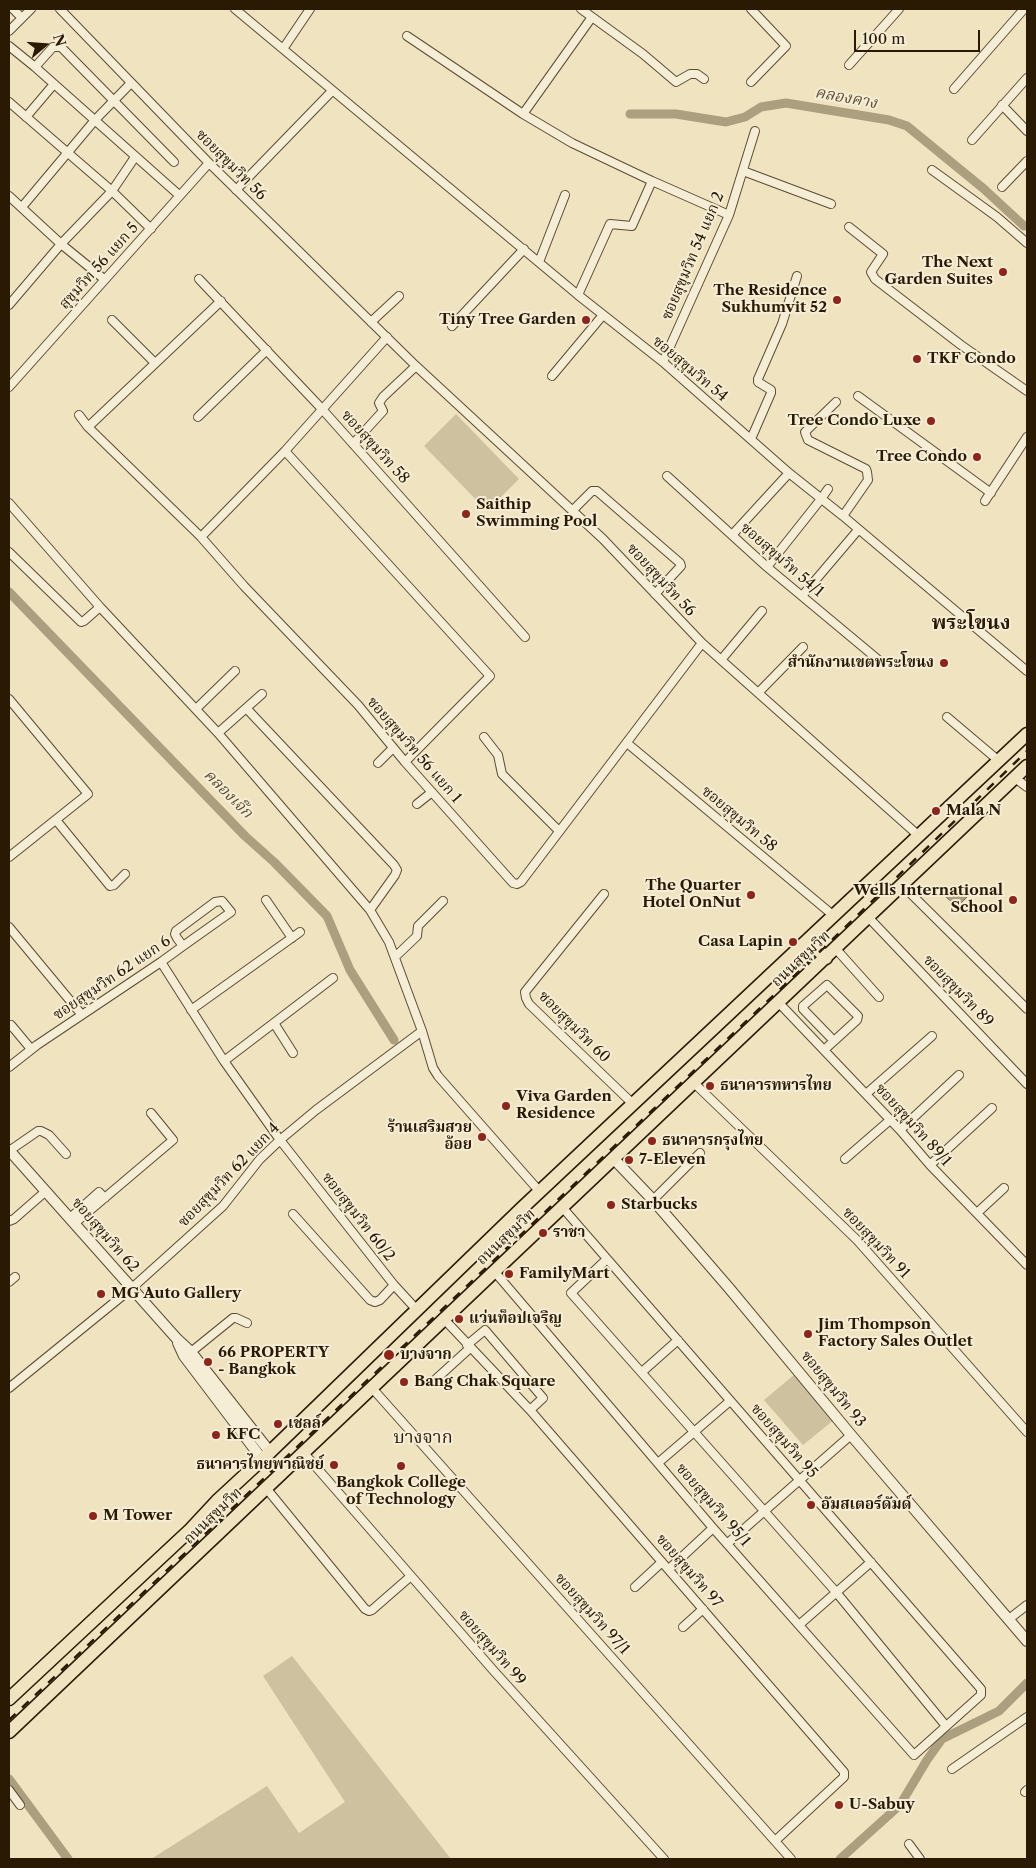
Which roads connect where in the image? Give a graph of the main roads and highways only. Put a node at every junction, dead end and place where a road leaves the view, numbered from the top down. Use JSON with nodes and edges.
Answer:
{"nodes":[{"id":1,"x":1027,"y":734,"type":"edge"},
{"id":2,"x":1027,"y":766,"type":"edge"},
{"id":3,"x":808,"y":940,"type":"junction"},
{"id":4,"x":826,"y":958,"type":"junction"},
{"id":5,"x":266,"y":1456,"type":"junction"},
{"id":6,"x":281,"y":1473,"type":"junction"},
{"id":7,"x":10,"y":1695,"type":"edge"},
{"id":8,"x":9,"y":1732,"type":"edge"}],
"edges":[{"from":1,"to":3,"type":"main road","name":"ถนนสุขุมวิท"},
{"from":2,"to":4,"type":"main road","name":"ถนนสุขุมวิท"},
{"from":3,"to":4,"type":"main road"},
{"from":3,"to":5,"type":"main road","name":"ถนนสุขุมวิท"},
{"from":4,"to":6,"type":"main road","name":"ถนนสุขุมวิท"},
{"from":5,"to":6,"type":"main road"},
{"from":5,"to":7,"type":"main road","name":"ถนนสุขุมวิท"},
{"from":6,"to":8,"type":"main road","name":"ถนนสุขุมวิท"}]}
